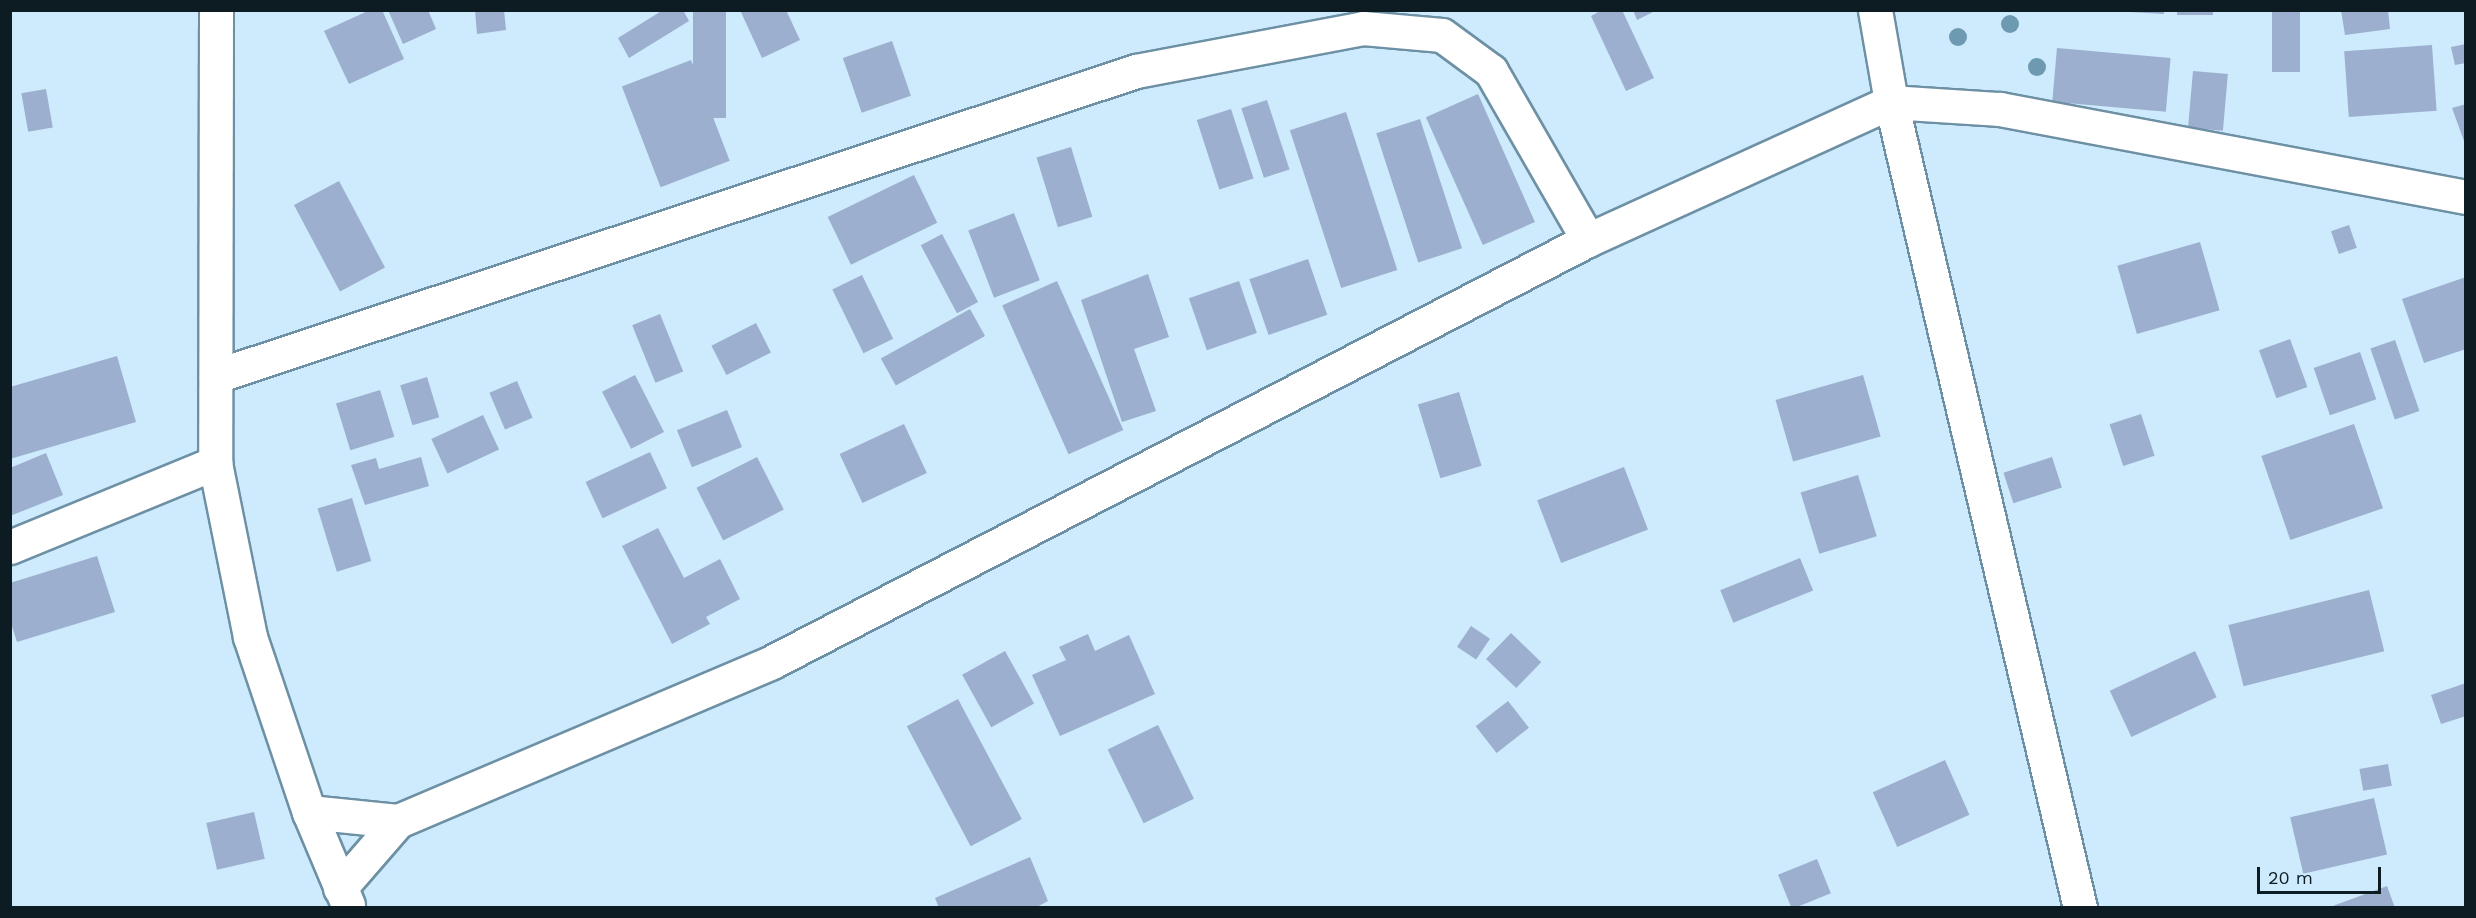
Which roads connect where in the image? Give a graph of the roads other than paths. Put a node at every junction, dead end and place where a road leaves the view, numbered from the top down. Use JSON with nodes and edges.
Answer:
{"nodes":[{"id":1,"x":216,"y":10,"type":"edge"},
{"id":2,"x":1875,"y":10,"type":"edge"},
{"id":3,"x":1891,"y":102,"type":"junction"},
{"id":4,"x":2466,"y":197,"type":"edge"},
{"id":5,"x":1588,"y":240,"type":"junction"},
{"id":6,"x":216,"y":376,"type":"junction"},
{"id":7,"x":215,"y":463,"type":"junction"},
{"id":8,"x":10,"y":547,"type":"edge"},
{"id":9,"x":309,"y":812,"type":"junction"},
{"id":10,"x":398,"y":821,"type":"junction"},
{"id":11,"x":344,"y":898,"type":"edge"},
{"id":12,"x":2080,"y":908,"type":"edge"}],
"edges":[{"from":1,"to":6,"type":"street"},
{"from":2,"to":3,"type":"street"},
{"from":3,"to":4,"type":"street"},
{"from":3,"to":5,"type":"street"},
{"from":3,"to":12,"type":"street"},
{"from":5,"to":6,"type":"street"},
{"from":5,"to":10,"type":"street"},
{"from":6,"to":7,"type":"street"},
{"from":7,"to":8,"type":"street"},
{"from":7,"to":9,"type":"street"},
{"from":9,"to":10,"type":"street"},
{"from":9,"to":11,"type":"street"},
{"from":10,"to":11,"type":"street"}]}
